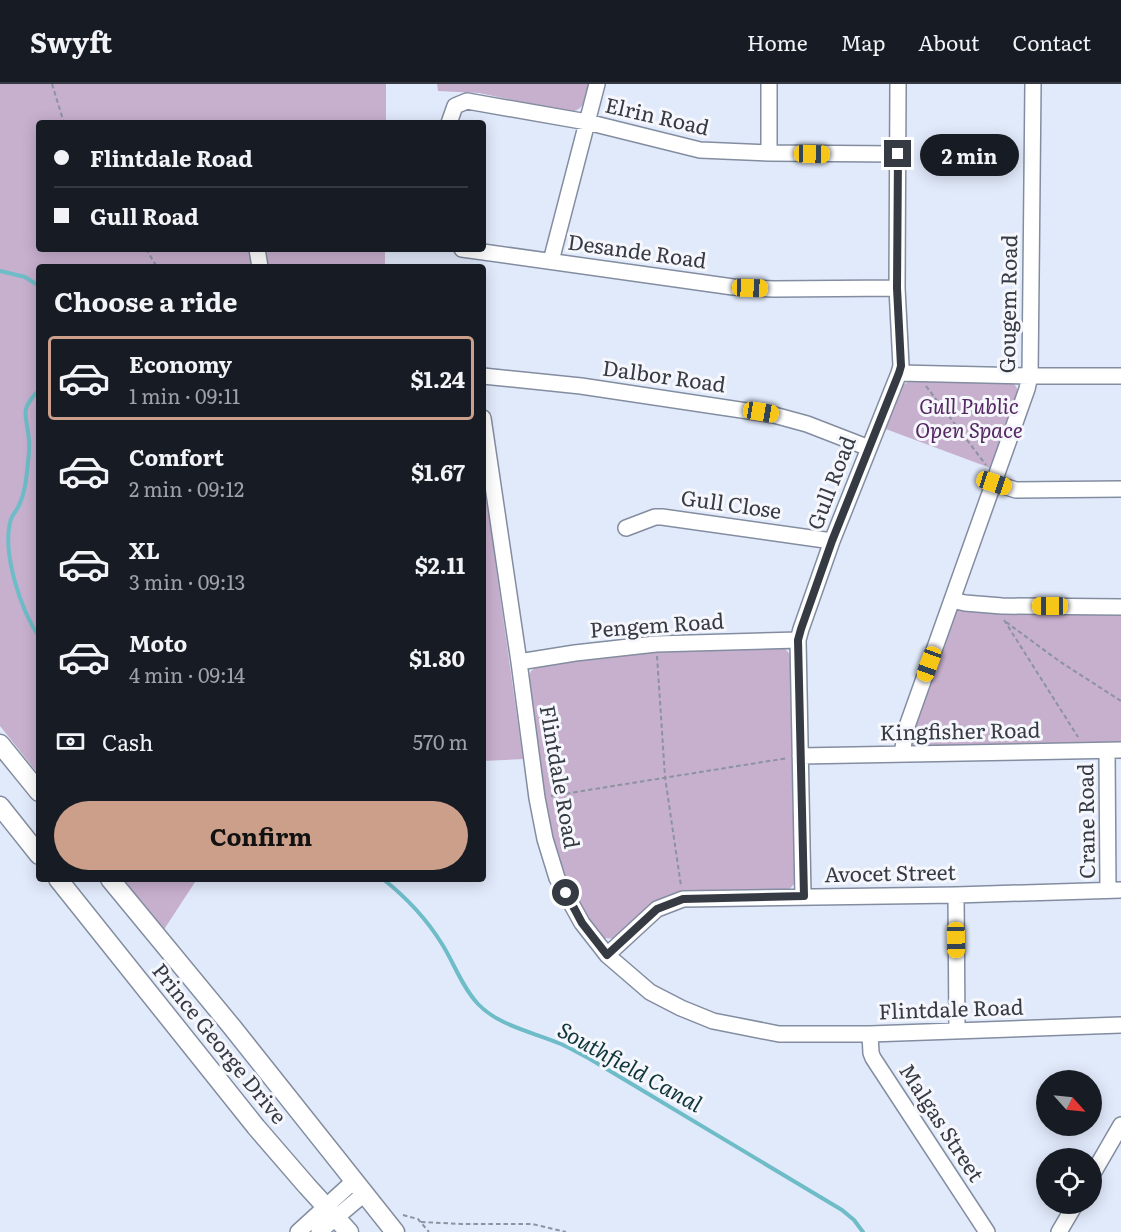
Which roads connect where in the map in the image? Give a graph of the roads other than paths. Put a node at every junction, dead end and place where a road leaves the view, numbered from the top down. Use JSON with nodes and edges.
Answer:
{"nodes":[{"id":1,"x":597,"y":84,"type":"edge"},
{"id":2,"x":770,"y":84,"type":"edge"},
{"id":3,"x":898,"y":84,"type":"edge"},
{"id":4,"x":1033,"y":84,"type":"edge"},
{"id":5,"x":450,"y":120,"type":"edge"},
{"id":6,"x":587,"y":122,"type":"junction"},
{"id":7,"x":769,"y":153,"type":"junction"},
{"id":8,"x":898,"y":154,"type":"junction"},
{"id":9,"x":484,"y":252,"type":"edge"},
{"id":10,"x":550,"y":261,"type":"junction"},
{"id":11,"x":897,"y":288,"type":"junction"},
{"id":12,"x":899,"y":373,"type":"junction"},
{"id":13,"x":486,"y":376,"type":"edge"},
{"id":14,"x":1030,"y":376,"type":"junction"},
{"id":15,"x":1121,"y":376,"type":"edge"},
{"id":16,"x":486,"y":438,"type":"edge"},
{"id":17,"x":869,"y":448,"type":"junction"},
{"id":18,"x":994,"y":483,"type":"junction"},
{"id":19,"x":1121,"y":489,"type":"edge"},
{"id":20,"x":626,"y":528,"type":"dead end"},
{"id":21,"x":832,"y":541,"type":"junction"},
{"id":22,"x":952,"y":600,"type":"junction"},
{"id":23,"x":1121,"y":607,"type":"edge"},
{"id":24,"x":798,"y":640,"type":"junction"},
{"id":25,"x":519,"y":662,"type":"junction"},
{"id":26,"x":0,"y":744,"type":"edge"},
{"id":27,"x":1114,"y":751,"type":"edge"},
{"id":28,"x":902,"y":754,"type":"junction"},
{"id":29,"x":800,"y":756,"type":"junction"},
{"id":30,"x":36,"y":788,"type":"edge"},
{"id":31,"x":0,"y":806,"type":"edge"},
{"id":32,"x":36,"y":851,"type":"edge"},
{"id":33,"x":60,"y":882,"type":"edge"},
{"id":34,"x":112,"y":882,"type":"edge"},
{"id":35,"x":1115,"y":890,"type":"edge"},
{"id":36,"x":956,"y":895,"type":"junction"},
{"id":37,"x":804,"y":896,"type":"junction"},
{"id":38,"x":607,"y":955,"type":"junction"},
{"id":39,"x":1121,"y":1025,"type":"edge"},
{"id":40,"x":957,"y":1030,"type":"junction"},
{"id":41,"x":870,"y":1034,"type":"junction"},
{"id":42,"x":1121,"y":1125,"type":"edge"},
{"id":43,"x":1102,"y":1158,"type":"edge"},
{"id":44,"x":359,"y":1187,"type":"junction"},
{"id":45,"x":331,"y":1212,"type":"junction"},
{"id":46,"x":1070,"y":1214,"type":"edge"},
{"id":47,"x":396,"y":1223,"type":"edge"},
{"id":48,"x":298,"y":1232,"type":"edge"},
{"id":49,"x":319,"y":1232,"type":"edge"},
{"id":50,"x":349,"y":1232,"type":"edge"},
{"id":51,"x":987,"y":1232,"type":"edge"},
{"id":52,"x":1059,"y":1232,"type":"edge"}],
"edges":[{"from":1,"to":6,"type":"street"},
{"from":2,"to":7,"type":"street"},
{"from":3,"to":8,"type":"street","name":"Gull Road"},
{"from":4,"to":14,"type":"street","name":"Gougem Road"},
{"from":5,"to":6,"type":"street","name":"Elrin Road"},
{"from":6,"to":7,"type":"street","name":"Elrin Road"},
{"from":6,"to":10,"type":"street"},
{"from":7,"to":8,"type":"street","name":"Elrin Road"},
{"from":8,"to":11,"type":"street","name":"Gull Road"},
{"from":9,"to":10,"type":"street","name":"Desande Road"},
{"from":10,"to":11,"type":"street","name":"Desande Road"},
{"from":11,"to":12,"type":"street","name":"Gull Road"},
{"from":12,"to":14,"type":"street"},
{"from":12,"to":17,"type":"street","name":"Gull Road"},
{"from":13,"to":17,"type":"street","name":"Dalbor Road"},
{"from":14,"to":15,"type":"street"},
{"from":14,"to":18,"type":"street","name":"Gougem Road"},
{"from":16,"to":25,"type":"street","name":"Flintdale Road"},
{"from":17,"to":21,"type":"street","name":"Gull Road"},
{"from":18,"to":19,"type":"street"},
{"from":18,"to":22,"type":"street","name":"Gougem Road"},
{"from":20,"to":21,"type":"street","name":"Gull Close"},
{"from":21,"to":24,"type":"street","name":"Gull Road"},
{"from":22,"to":23,"type":"street"},
{"from":22,"to":28,"type":"street","name":"Gougem Road"},
{"from":24,"to":25,"type":"street","name":"Pengem Road"},
{"from":24,"to":29,"type":"street","name":"Gull Road"},
{"from":25,"to":38,"type":"street","name":"Flintdale Road"},
{"from":26,"to":30,"type":"main road"},
{"from":27,"to":28,"type":"street","name":"Kingfisher Road"},
{"from":27,"to":35,"type":"street","name":"Crane Road"},
{"from":28,"to":29,"type":"street","name":"Kingfisher Road"},
{"from":29,"to":37,"type":"street","name":"Gull Road"},
{"from":31,"to":32,"type":"main road"},
{"from":33,"to":45,"type":"main road","name":"Prince George Drive"},
{"from":34,"to":44,"type":"main road","name":"Prince George Drive"},
{"from":35,"to":36,"type":"street","name":"Avocet Street"},
{"from":36,"to":37,"type":"street","name":"Avocet Street"},
{"from":36,"to":40,"type":"street"},
{"from":37,"to":38,"type":"street","name":"Avocet Street"},
{"from":38,"to":41,"type":"street","name":"Flintdale Road"},
{"from":39,"to":40,"type":"street","name":"Flintdale Road"},
{"from":40,"to":41,"type":"street","name":"Flintdale Road"},
{"from":41,"to":51,"type":"street","name":"Malgas Street"},
{"from":42,"to":43,"type":"street"},
{"from":44,"to":45,"type":"street"},
{"from":44,"to":47,"type":"main road","name":"Prince George Drive"},
{"from":45,"to":48,"type":"street"},
{"from":45,"to":49,"type":"street"},
{"from":45,"to":50,"type":"main road","name":"Prince George Drive"},
{"from":46,"to":52,"type":"street"}]}
